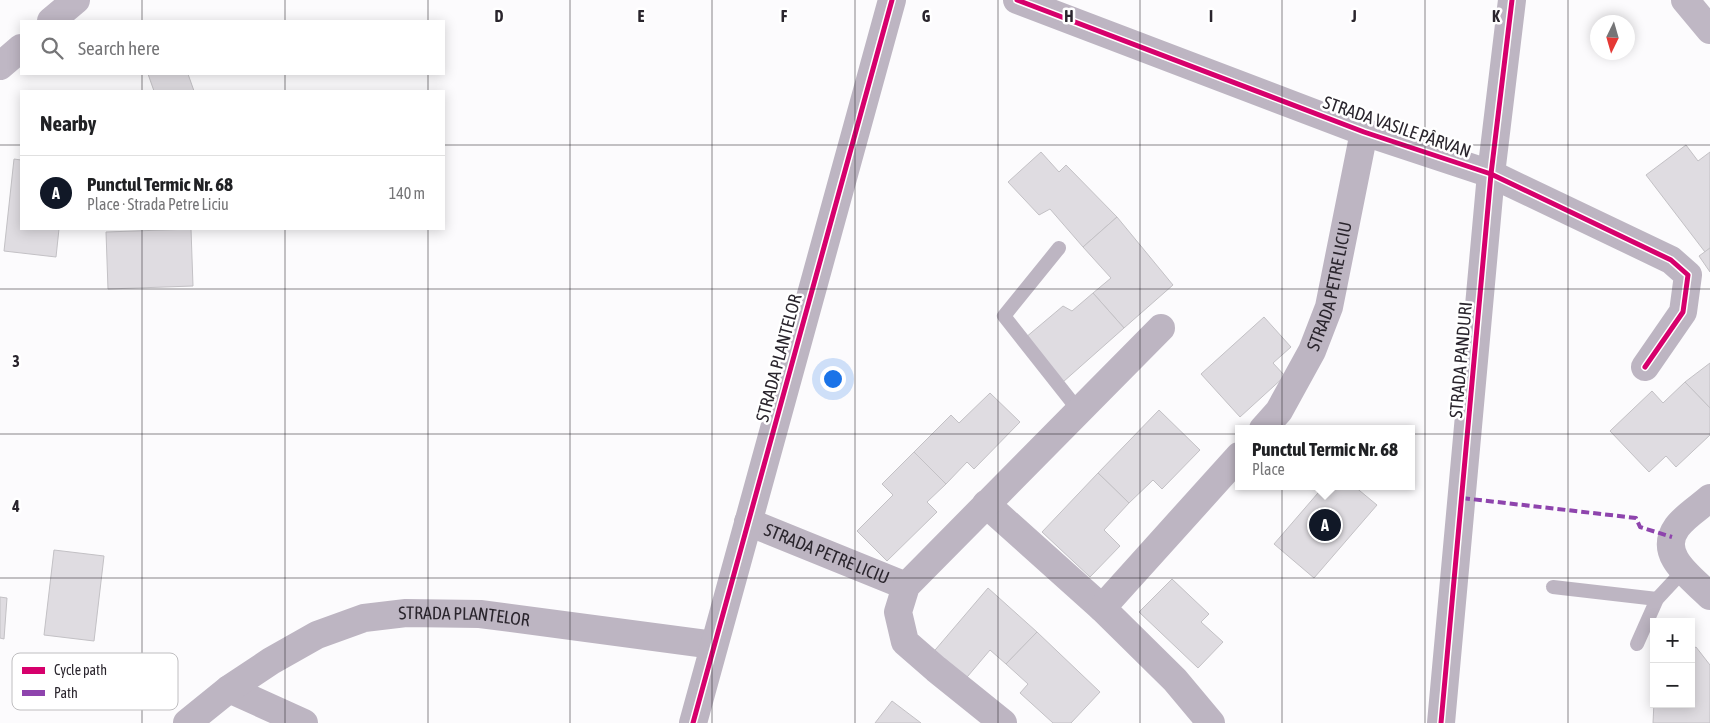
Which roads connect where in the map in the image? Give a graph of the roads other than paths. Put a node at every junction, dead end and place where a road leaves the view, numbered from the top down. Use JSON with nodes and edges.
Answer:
{"nodes":[{"id":1,"x":76,"y":0,"type":"edge"},
{"id":2,"x":892,"y":0,"type":"edge"},
{"id":3,"x":1017,"y":0,"type":"edge"},
{"id":4,"x":1512,"y":0,"type":"edge"},
{"id":5,"x":1685,"y":0,"type":"edge"},
{"id":6,"x":52,"y":20,"type":"edge"},
{"id":7,"x":1710,"y":30,"type":"edge"},
{"id":8,"x":20,"y":49,"type":"edge"},
{"id":9,"x":0,"y":66,"type":"edge"},
{"id":10,"x":1364,"y":132,"type":"junction"},
{"id":11,"x":1492,"y":174,"type":"junction"},
{"id":12,"x":1059,"y":248,"type":"dead end"},
{"id":13,"x":1161,"y":328,"type":"dead end"},
{"id":14,"x":1645,"y":367,"type":"dead end"},
{"id":15,"x":1079,"y":411,"type":"junction"},
{"id":16,"x":1267,"y":425,"type":"edge"},
{"id":17,"x":1235,"y":460,"type":"edge"},
{"id":18,"x":1710,"y":498,"type":"edge"},
{"id":19,"x":986,"y":504,"type":"junction"},
{"id":20,"x":748,"y":522,"type":"junction"},
{"id":21,"x":1684,"y":570,"type":"junction"},
{"id":22,"x":906,"y":586,"type":"junction"},
{"id":23,"x":1553,"y":587,"type":"dead end"},
{"id":24,"x":1710,"y":596,"type":"edge"},
{"id":25,"x":1657,"y":598,"type":"junction"},
{"id":26,"x":1102,"y":608,"type":"junction"},
{"id":27,"x":1637,"y":644,"type":"dead end"},
{"id":28,"x":714,"y":645,"type":"junction"},
{"id":29,"x":229,"y":689,"type":"junction"},
{"id":30,"x":187,"y":723,"type":"edge"},
{"id":31,"x":304,"y":723,"type":"edge"},
{"id":32,"x":693,"y":723,"type":"edge"},
{"id":33,"x":1003,"y":723,"type":"edge"},
{"id":34,"x":1211,"y":723,"type":"edge"},
{"id":35,"x":1441,"y":723,"type":"edge"}],
"edges":[{"from":1,"to":6,"type":"main road"},
{"from":2,"to":20,"type":"street","name":"STRADA PLANTELOR"},
{"from":3,"to":10,"type":"street","name":"STRADA VASILE PÂRVAN"},
{"from":4,"to":11,"type":"street","name":"STRADA PANDURI"},
{"from":5,"to":7,"type":"main road"},
{"from":8,"to":9,"type":"main road"},
{"from":10,"to":11,"type":"street","name":"STRADA VASILE PÂRVAN"},
{"from":10,"to":16,"type":"street","name":"STRADA PETRE LICIU"},
{"from":11,"to":14,"type":"street","name":"STRADA VASILE PÂRVAN"},
{"from":11,"to":35,"type":"street","name":"STRADA PANDURI"},
{"from":12,"to":15,"type":"lane"},
{"from":13,"to":15,"type":"street","name":"STRADA PETRE LICIU"},
{"from":15,"to":19,"type":"street","name":"STRADA PETRE LICIU"},
{"from":17,"to":26,"type":"street"},
{"from":18,"to":21,"type":"street"},
{"from":19,"to":22,"type":"street","name":"STRADA PETRE LICIU"},
{"from":19,"to":26,"type":"street"},
{"from":20,"to":22,"type":"street","name":"STRADA PETRE LICIU"},
{"from":20,"to":28,"type":"street","name":"STRADA PLANTELOR"},
{"from":21,"to":24,"type":"street"},
{"from":21,"to":25,"type":"lane"},
{"from":22,"to":33,"type":"street","name":"STRADA PETRE LICIU"},
{"from":23,"to":25,"type":"lane"},
{"from":25,"to":27,"type":"lane"},
{"from":26,"to":34,"type":"street"},
{"from":28,"to":29,"type":"street","name":"STRADA PLANTELOR"},
{"from":28,"to":32,"type":"street","name":"STRADA PLANTELOR"},
{"from":29,"to":30,"type":"street","name":"STRADA PLANTELOR"},
{"from":29,"to":31,"type":"street"}]}
